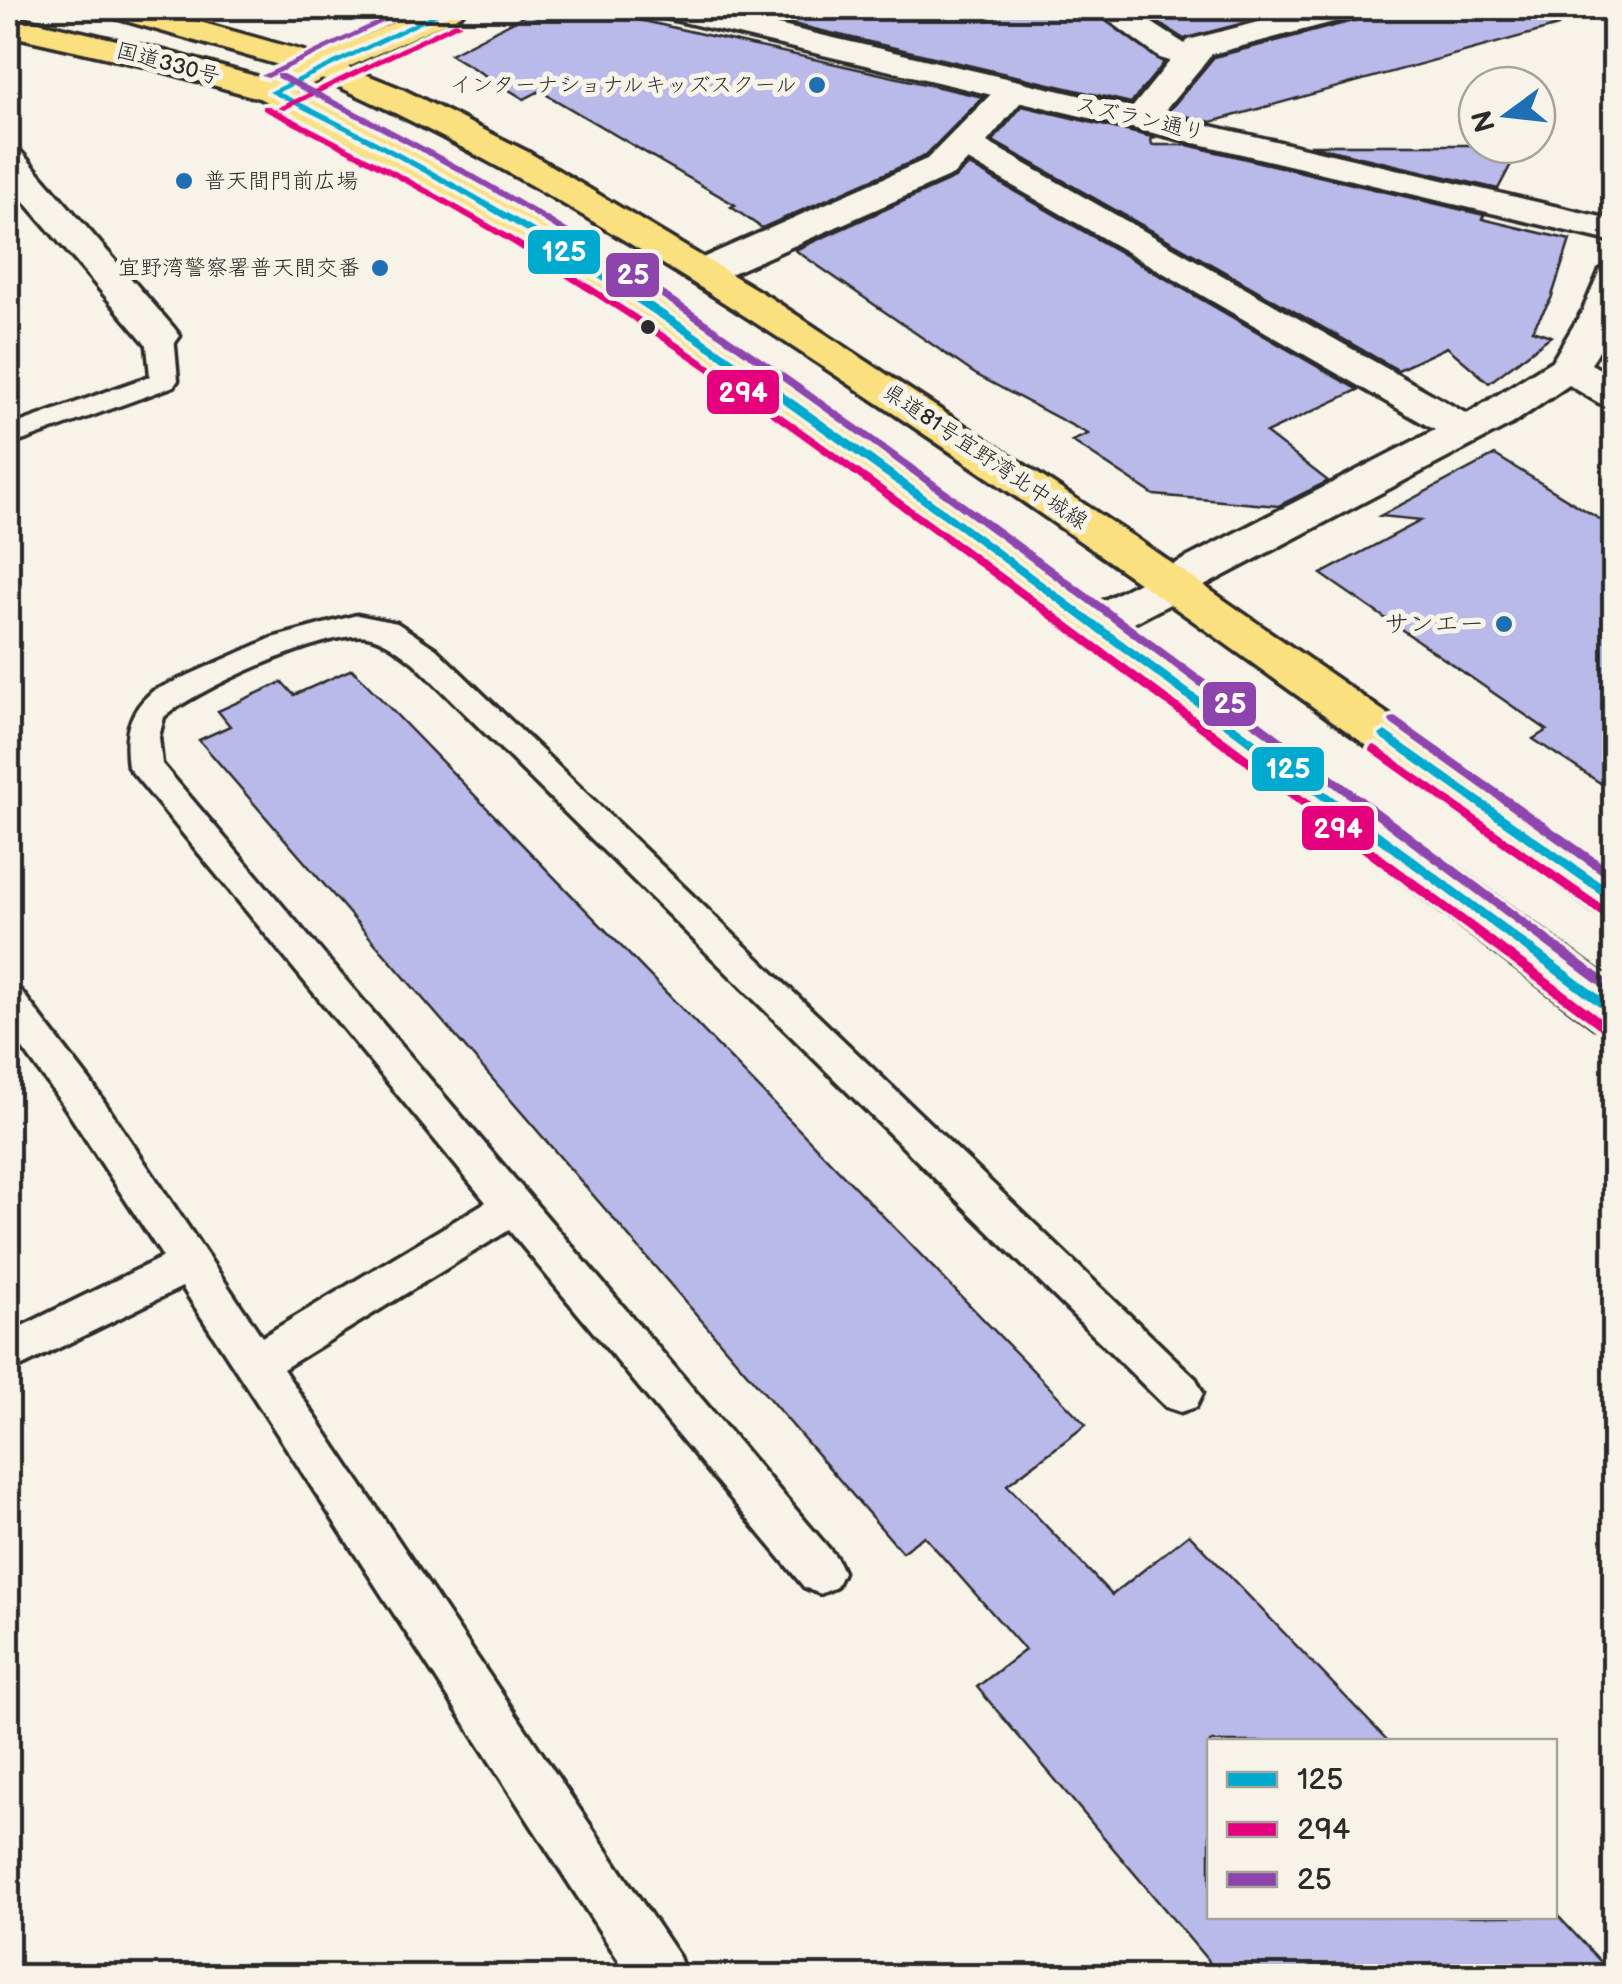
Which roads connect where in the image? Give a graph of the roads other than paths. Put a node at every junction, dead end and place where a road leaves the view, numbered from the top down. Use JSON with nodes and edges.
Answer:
{"nodes":[{"id":1,"x":116,"y":8,"type":"edge"},
{"id":2,"x":450,"y":8,"type":"edge"},
{"id":3,"x":666,"y":8,"type":"edge"},
{"id":4,"x":1108,"y":8,"type":"edge"},
{"id":5,"x":1349,"y":8,"type":"edge"},
{"id":6,"x":8,"y":25,"type":"edge"},
{"id":7,"x":1188,"y":56,"type":"junction"},
{"id":8,"x":325,"y":68,"type":"junction"},
{"id":9,"x":1014,"y":90,"type":"junction"},
{"id":10,"x":273,"y":92,"type":"junction"},
{"id":11,"x":1140,"y":120,"type":"junction"},
{"id":12,"x":964,"y":144,"type":"junction"},
{"id":13,"x":8,"y":160,"type":"edge"},
{"id":14,"x":50,"y":209,"type":"junction"},
{"id":15,"x":8,"y":222,"type":"edge"},
{"id":16,"x":1614,"y":231,"type":"edge"},
{"id":17,"x":703,"y":272,"type":"junction"},
{"id":18,"x":1614,"y":278,"type":"edge"},
{"id":19,"x":160,"y":336,"type":"joint"},
{"id":20,"x":1568,"y":368,"type":"junction"},
{"id":21,"x":1614,"y":394,"type":"edge"},
{"id":22,"x":1467,"y":431,"type":"junction"},
{"id":23,"x":8,"y":437,"type":"edge"},
{"id":24,"x":1170,"y":584,"type":"junction"},
{"id":25,"x":1095,"y":624,"type":"junction"},
{"id":26,"x":1614,"y":898,"type":"edge"},
{"id":27,"x":8,"y":1001,"type":"edge"},
{"id":28,"x":1614,"y":1012,"type":"edge"},
{"id":29,"x":514,"y":1206,"type":"junction"},
{"id":30,"x":189,"y":1264,"type":"junction"},
{"id":31,"x":8,"y":1354,"type":"edge"},
{"id":32,"x":256,"y":1364,"type":"junction"},
{"id":33,"x":1182,"y":1393,"type":"dead end"},
{"id":34,"x":820,"y":1572,"type":"dead end"},
{"id":35,"x":660,"y":1976,"type":"edge"}],
"edges":[{"from":1,"to":8,"type":"main road","name":"国道330号"},
{"from":2,"to":8,"type":"main road"},
{"from":3,"to":9,"type":"street","name":"スズラン通り"},
{"from":4,"to":7,"type":"street"},
{"from":5,"to":7,"type":"street"},
{"from":6,"to":10,"type":"main road","name":"国道330号"},
{"from":7,"to":11,"type":"street"},
{"from":8,"to":10,"type":"main road"},
{"from":8,"to":17,"type":"main road","name":"県道81号宜野湾北中城線"},
{"from":9,"to":11,"type":"street","name":"スズラン通り"},
{"from":9,"to":12,"type":"street"},
{"from":10,"to":25,"type":"main road"},
{"from":11,"to":16,"type":"street","name":"スズラン通り"},
{"from":12,"to":17,"type":"street"},
{"from":12,"to":22,"type":"street"},
{"from":13,"to":14,"type":"street"},
{"from":14,"to":15,"type":"street"},
{"from":14,"to":19,"type":"street"},
{"from":17,"to":24,"type":"main road","name":"県道81号宜野湾北中城線"},
{"from":18,"to":20,"type":"street"},
{"from":19,"to":23,"type":"lane"},
{"from":20,"to":21,"type":"street"},
{"from":20,"to":22,"type":"street"},
{"from":22,"to":24,"type":"street"},
{"from":24,"to":25,"type":"street"},
{"from":24,"to":26,"type":"main road","name":"県道81号宜野湾北中城線"},
{"from":25,"to":28,"type":"main road"},
{"from":27,"to":30,"type":"lane"},
{"from":29,"to":32,"type":"lane"},
{"from":29,"to":33,"type":"lane"},
{"from":29,"to":34,"type":"lane"},
{"from":30,"to":31,"type":"lane"},
{"from":30,"to":32,"type":"lane"},
{"from":32,"to":35,"type":"lane"}]}
